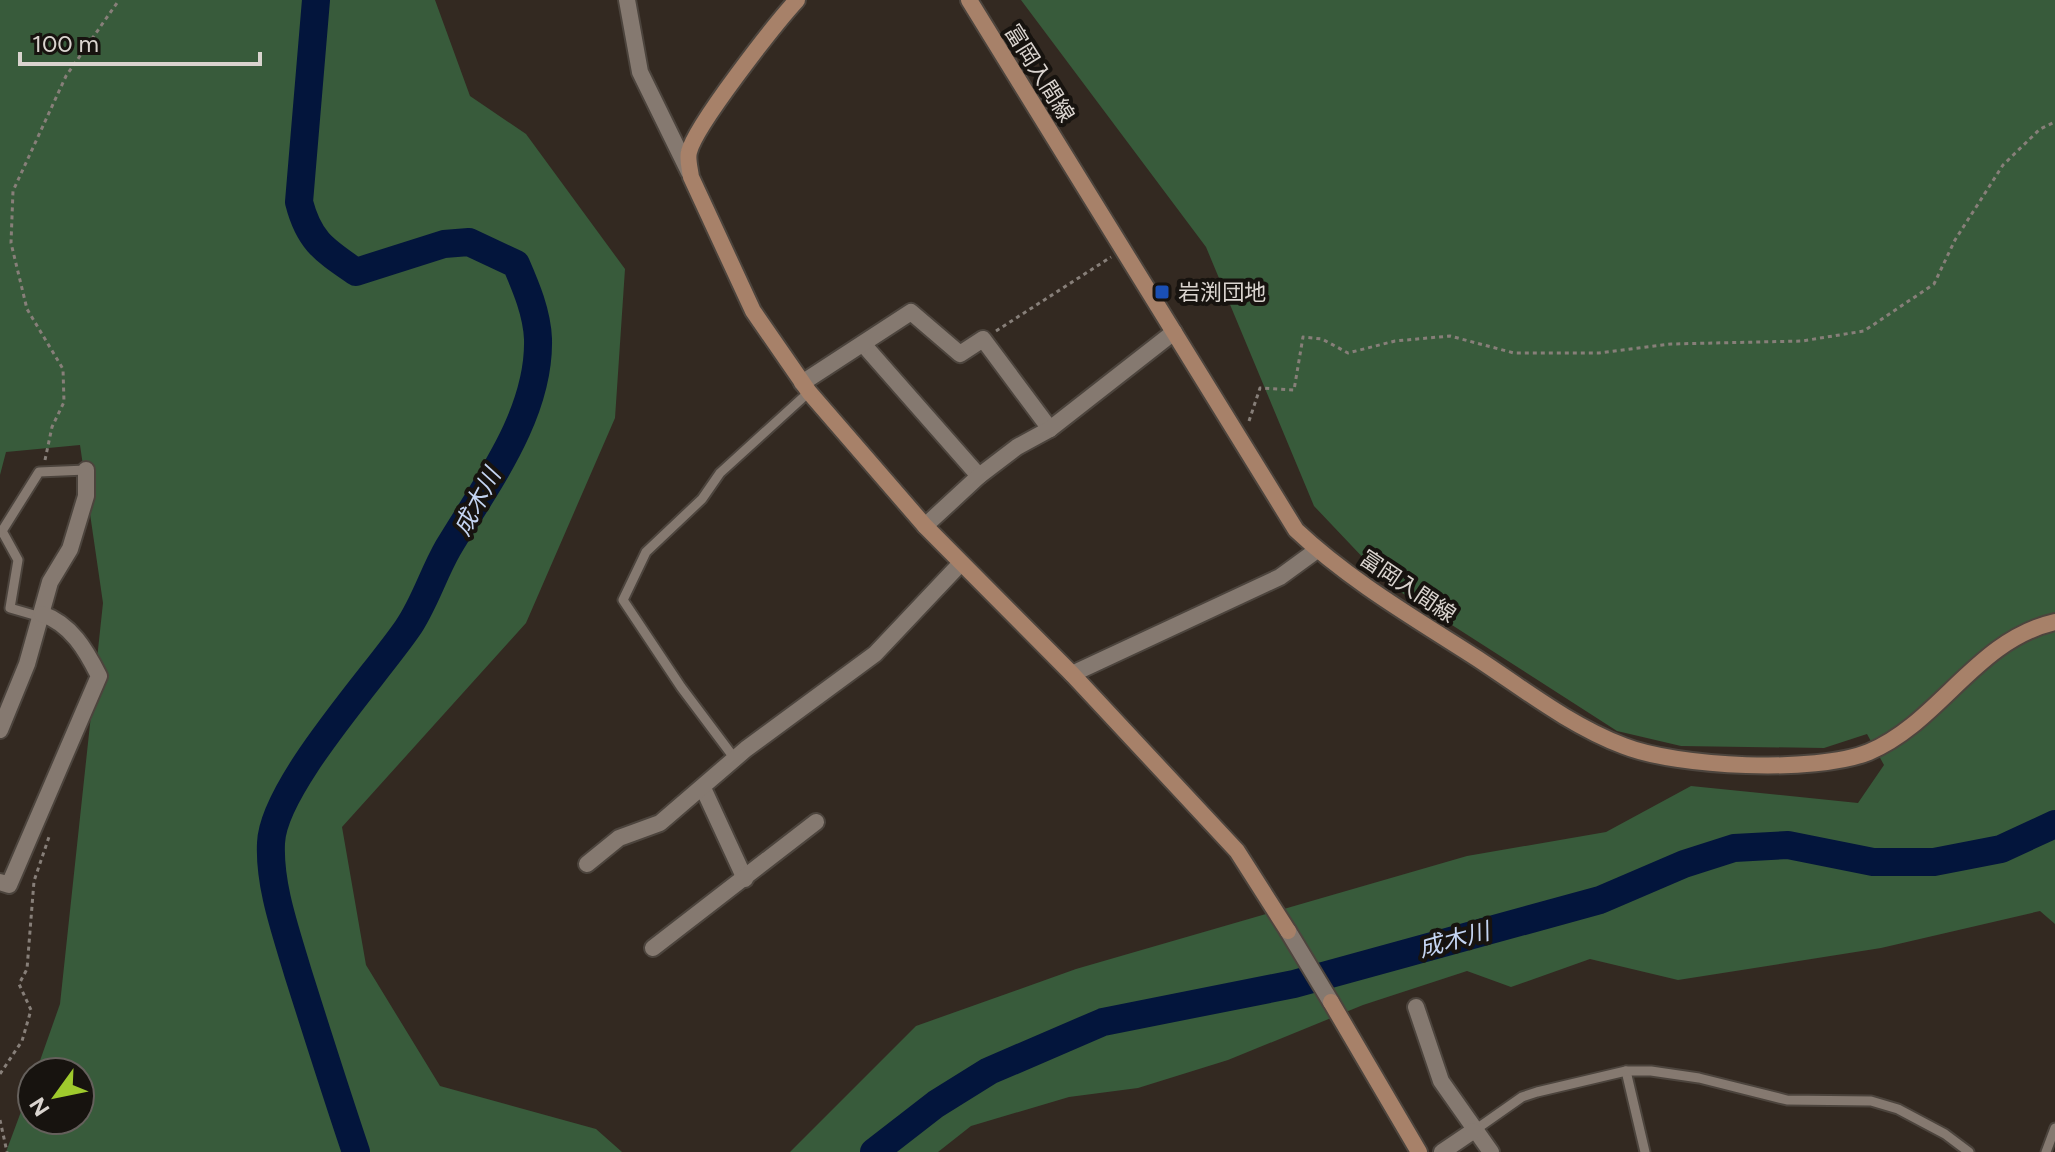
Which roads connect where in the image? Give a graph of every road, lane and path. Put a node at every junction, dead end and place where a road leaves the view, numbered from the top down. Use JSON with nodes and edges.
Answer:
{"nodes":[{"id":1,"x":119,"y":0,"type":"edge"},
{"id":2,"x":627,"y":0,"type":"edge"},
{"id":3,"x":797,"y":0,"type":"edge"},
{"id":4,"x":969,"y":0,"type":"edge"},
{"id":5,"x":2055,"y":122,"type":"edge"},
{"id":6,"x":691,"y":177,"type":"junction"},
{"id":7,"x":1123,"y":249,"type":"junction"},
{"id":8,"x":1174,"y":332,"type":"junction"},
{"id":9,"x":983,"y":339,"type":"junction"},
{"id":10,"x":863,"y":344,"type":"junction"},
{"id":11,"x":806,"y":387,"type":"junction"},
{"id":12,"x":1050,"y":429,"type":"junction"},
{"id":13,"x":1236,"y":436,"type":"junction"},
{"id":14,"x":86,"y":470,"type":"joint"},
{"id":15,"x":43,"y":472,"type":"junction"},
{"id":16,"x":979,"y":476,"type":"junction"},
{"id":17,"x":925,"y":526,"type":"junction"},
{"id":18,"x":1317,"y":550,"type":"junction"},
{"id":19,"x":961,"y":563,"type":"junction"},
{"id":20,"x":42,"y":616,"type":"junction"},
{"id":21,"x":2055,"y":622,"type":"edge"},
{"id":22,"x":1072,"y":674,"type":"junction"},
{"id":23,"x":0,"y":730,"type":"edge"},
{"id":24,"x":735,"y":759,"type":"junction"},
{"id":25,"x":703,"y":788,"type":"junction"},
{"id":26,"x":816,"y":822,"type":"dead end"},
{"id":27,"x":52,"y":828,"type":"dead end"},
{"id":28,"x":587,"y":864,"type":"dead end"},
{"id":29,"x":745,"y":879,"type":"junction"},
{"id":30,"x":0,"y":882,"type":"edge"},
{"id":31,"x":1288,"y":931,"type":"joint"},
{"id":32,"x":653,"y":948,"type":"dead end"},
{"id":33,"x":1331,"y":1002,"type":"joint"},
{"id":34,"x":1416,"y":1007,"type":"dead end"},
{"id":35,"x":1626,"y":1071,"type":"junction"},
{"id":36,"x":0,"y":1074,"type":"edge"},
{"id":37,"x":0,"y":1120,"type":"edge"},
{"id":38,"x":2055,"y":1128,"type":"edge"},
{"id":39,"x":1473,"y":1131,"type":"junction"},
{"id":40,"x":7,"y":1152,"type":"edge"},
{"id":41,"x":1419,"y":1152,"type":"edge"},
{"id":42,"x":1442,"y":1152,"type":"edge"},
{"id":43,"x":1491,"y":1152,"type":"edge"},
{"id":44,"x":1645,"y":1152,"type":"edge"},
{"id":45,"x":1969,"y":1152,"type":"edge"},
{"id":46,"x":2046,"y":1152,"type":"edge"}],
"edges":[{"from":1,"to":15,"type":"path"},
{"from":2,"to":6,"type":"street"},
{"from":3,"to":6,"type":"main road"},
{"from":4,"to":7,"type":"main road","name":"富岡入間線"},
{"from":5,"to":13,"type":"path"},
{"from":6,"to":11,"type":"main road"},
{"from":7,"to":8,"type":"main road","name":"富岡入間線"},
{"from":7,"to":9,"type":"path"},
{"from":8,"to":12,"type":"street"},
{"from":8,"to":13,"type":"main road","name":"富岡入間線"},
{"from":9,"to":10,"type":"street"},
{"from":9,"to":12,"type":"street"},
{"from":10,"to":11,"type":"street"},
{"from":10,"to":16,"type":"street"},
{"from":11,"to":17,"type":"main road"},
{"from":11,"to":24,"type":"lane"},
{"from":12,"to":16,"type":"street"},
{"from":13,"to":18,"type":"main road","name":"富岡入間線"},
{"from":14,"to":15,"type":"lane"},
{"from":14,"to":20,"type":"street"},
{"from":15,"to":20,"type":"lane"},
{"from":16,"to":17,"type":"street"},
{"from":17,"to":19,"type":"main road"},
{"from":18,"to":21,"type":"main road","name":"富岡入間線"},
{"from":18,"to":22,"type":"street"},
{"from":19,"to":22,"type":"main road"},
{"from":19,"to":24,"type":"street"},
{"from":20,"to":23,"type":"street"},
{"from":20,"to":30,"type":"street"},
{"from":22,"to":31,"type":"main road"},
{"from":24,"to":25,"type":"street"},
{"from":25,"to":28,"type":"street"},
{"from":25,"to":29,"type":"street"},
{"from":26,"to":29,"type":"street"},
{"from":27,"to":36,"type":"path"},
{"from":29,"to":32,"type":"street"},
{"from":31,"to":33,"type":"street"},
{"from":33,"to":41,"type":"main road"},
{"from":34,"to":39,"type":"street"},
{"from":35,"to":39,"type":"lane"},
{"from":35,"to":44,"type":"lane"},
{"from":35,"to":45,"type":"lane"},
{"from":37,"to":40,"type":"path"},
{"from":38,"to":46,"type":"lane"},
{"from":39,"to":42,"type":"street"},
{"from":39,"to":43,"type":"street"}]}
